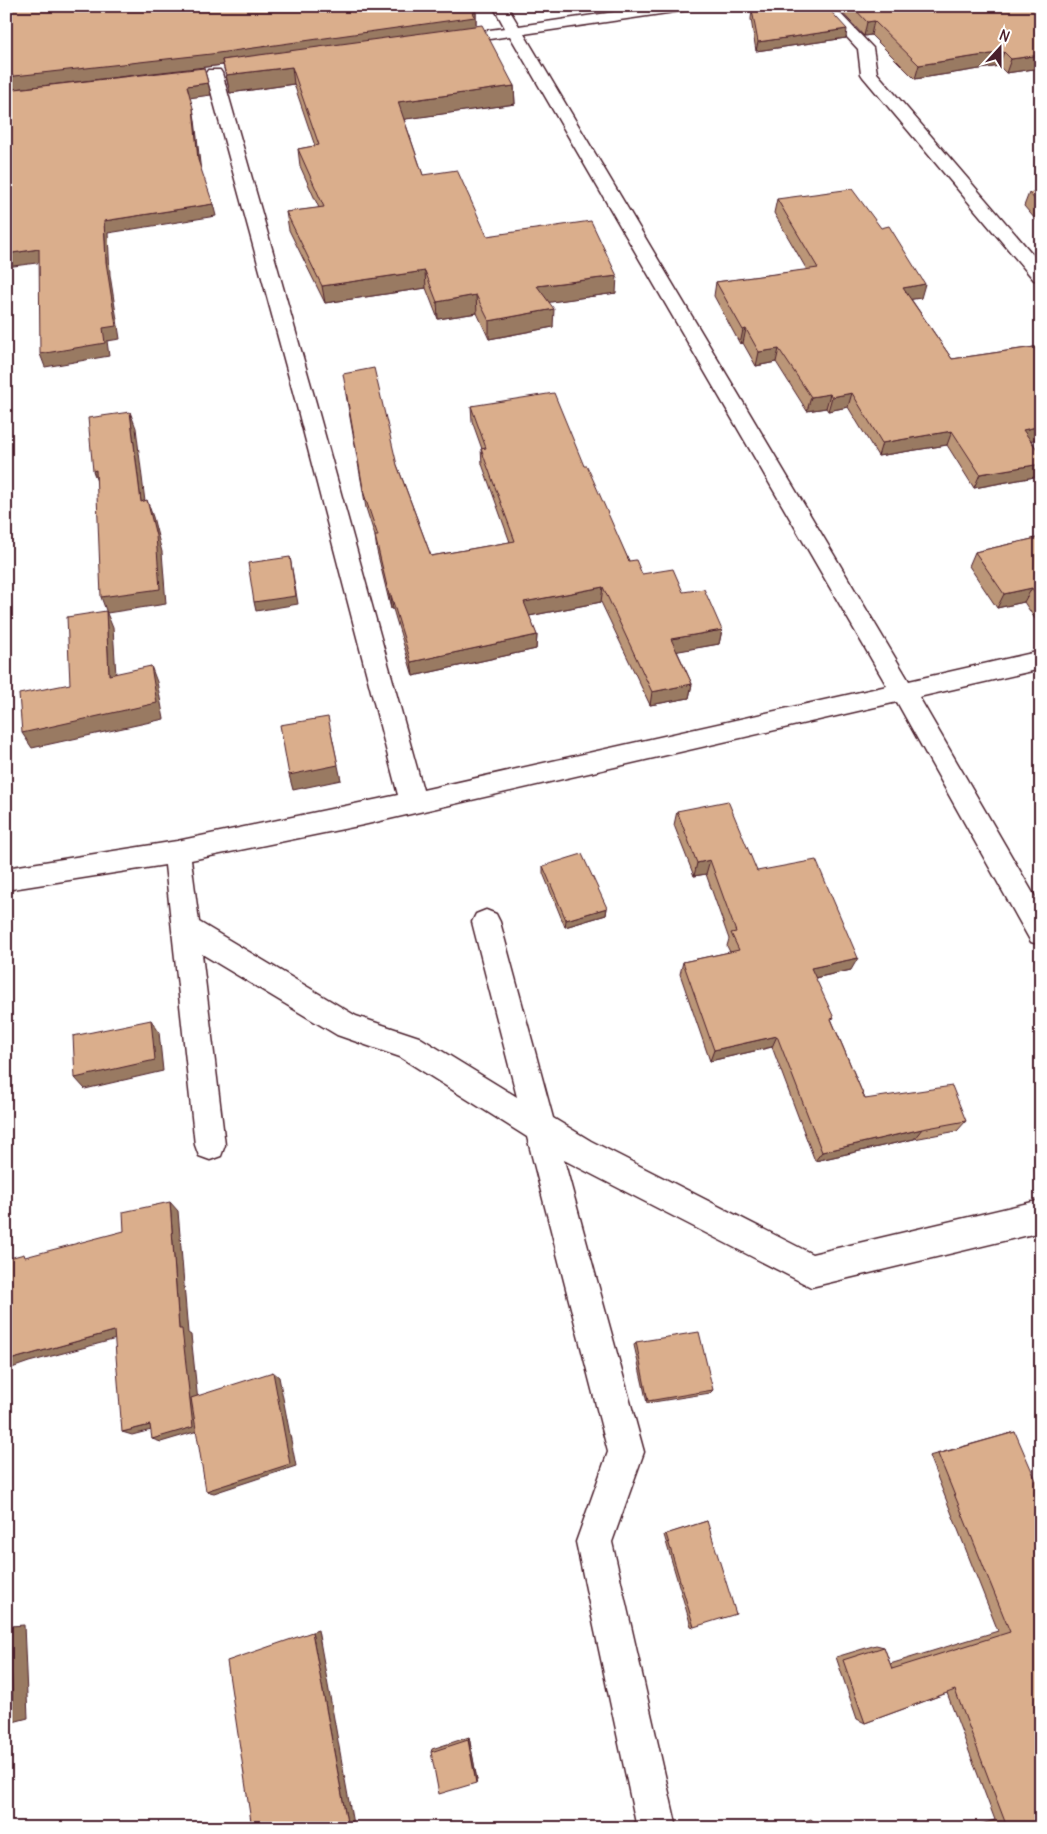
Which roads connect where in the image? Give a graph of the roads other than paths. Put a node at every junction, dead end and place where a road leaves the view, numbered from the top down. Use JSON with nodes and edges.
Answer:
{"nodes":[{"id":1,"x":500,"y":6,"type":"edge"},
{"id":2,"x":688,"y":6,"type":"edge"},
{"id":3,"x":825,"y":6,"type":"edge"},
{"id":4,"x":515,"y":30,"type":"junction"},
{"id":5,"x":437,"y":41,"type":"edge"},
{"id":6,"x":217,"y":72,"type":"dead end"},
{"id":7,"x":1041,"y":276,"type":"edge"},
{"id":8,"x":1041,"y":660,"type":"edge"},
{"id":9,"x":903,"y":690,"type":"junction"},
{"id":10,"x":413,"y":802,"type":"junction"},
{"id":11,"x":178,"y":852,"type":"junction"},
{"id":12,"x":6,"y":879,"type":"edge"},
{"id":13,"x":486,"y":922,"type":"dead end"},
{"id":14,"x":186,"y":929,"type":"junction"},
{"id":15,"x":1041,"y":932,"type":"edge"},
{"id":16,"x":541,"y":1128,"type":"junction"},
{"id":17,"x":210,"y":1145,"type":"dead end"},
{"id":18,"x":1041,"y":1216,"type":"edge"},
{"id":19,"x":658,"y":1828,"type":"edge"}],
"edges":[{"from":1,"to":4,"type":"street"},
{"from":2,"to":4,"type":"street"},
{"from":3,"to":7,"type":"street"},
{"from":4,"to":5,"type":"street"},
{"from":4,"to":9,"type":"street"},
{"from":6,"to":10,"type":"street"},
{"from":8,"to":9,"type":"street"},
{"from":9,"to":10,"type":"street"},
{"from":9,"to":15,"type":"street"},
{"from":10,"to":11,"type":"street"},
{"from":11,"to":12,"type":"street"},
{"from":11,"to":14,"type":"street"},
{"from":13,"to":16,"type":"street"},
{"from":14,"to":16,"type":"street"},
{"from":14,"to":17,"type":"street"},
{"from":16,"to":18,"type":"street"},
{"from":16,"to":19,"type":"street"}]}
